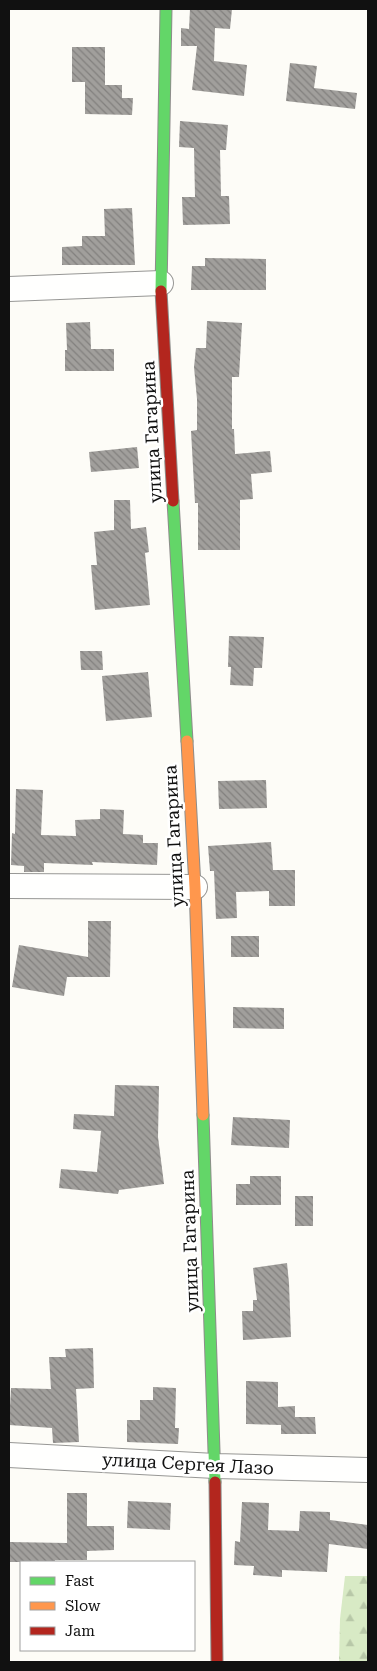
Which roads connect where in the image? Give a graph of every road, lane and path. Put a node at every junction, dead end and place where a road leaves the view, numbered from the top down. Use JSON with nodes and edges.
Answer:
{"nodes":[{"id":1,"x":166,"y":9,"type":"edge"},
{"id":2,"x":161,"y":283,"type":"junction"},
{"id":3,"x":9,"y":289,"type":"edge"},
{"id":4,"x":9,"y":886,"type":"edge"},
{"id":5,"x":194,"y":887,"type":"junction"},
{"id":6,"x":9,"y":1455,"type":"edge"},
{"id":7,"x":215,"y":1466,"type":"junction"},
{"id":8,"x":368,"y":1470,"type":"edge"},
{"id":9,"x":217,"y":1662,"type":"edge"}],
"edges":[{"from":1,"to":2,"type":"street","name":"улица Гагарина"},
{"from":2,"to":3,"type":"street"},
{"from":2,"to":5,"type":"street","name":"улица Гагарина"},
{"from":4,"to":5,"type":"street"},
{"from":5,"to":7,"type":"street","name":"улица Гагарина"},
{"from":6,"to":7,"type":"street","name":"улица Сергея Лазо"},
{"from":7,"to":8,"type":"street","name":"улица Сергея Лазо"},
{"from":7,"to":9,"type":"street","name":"улица Гагарина"}]}
